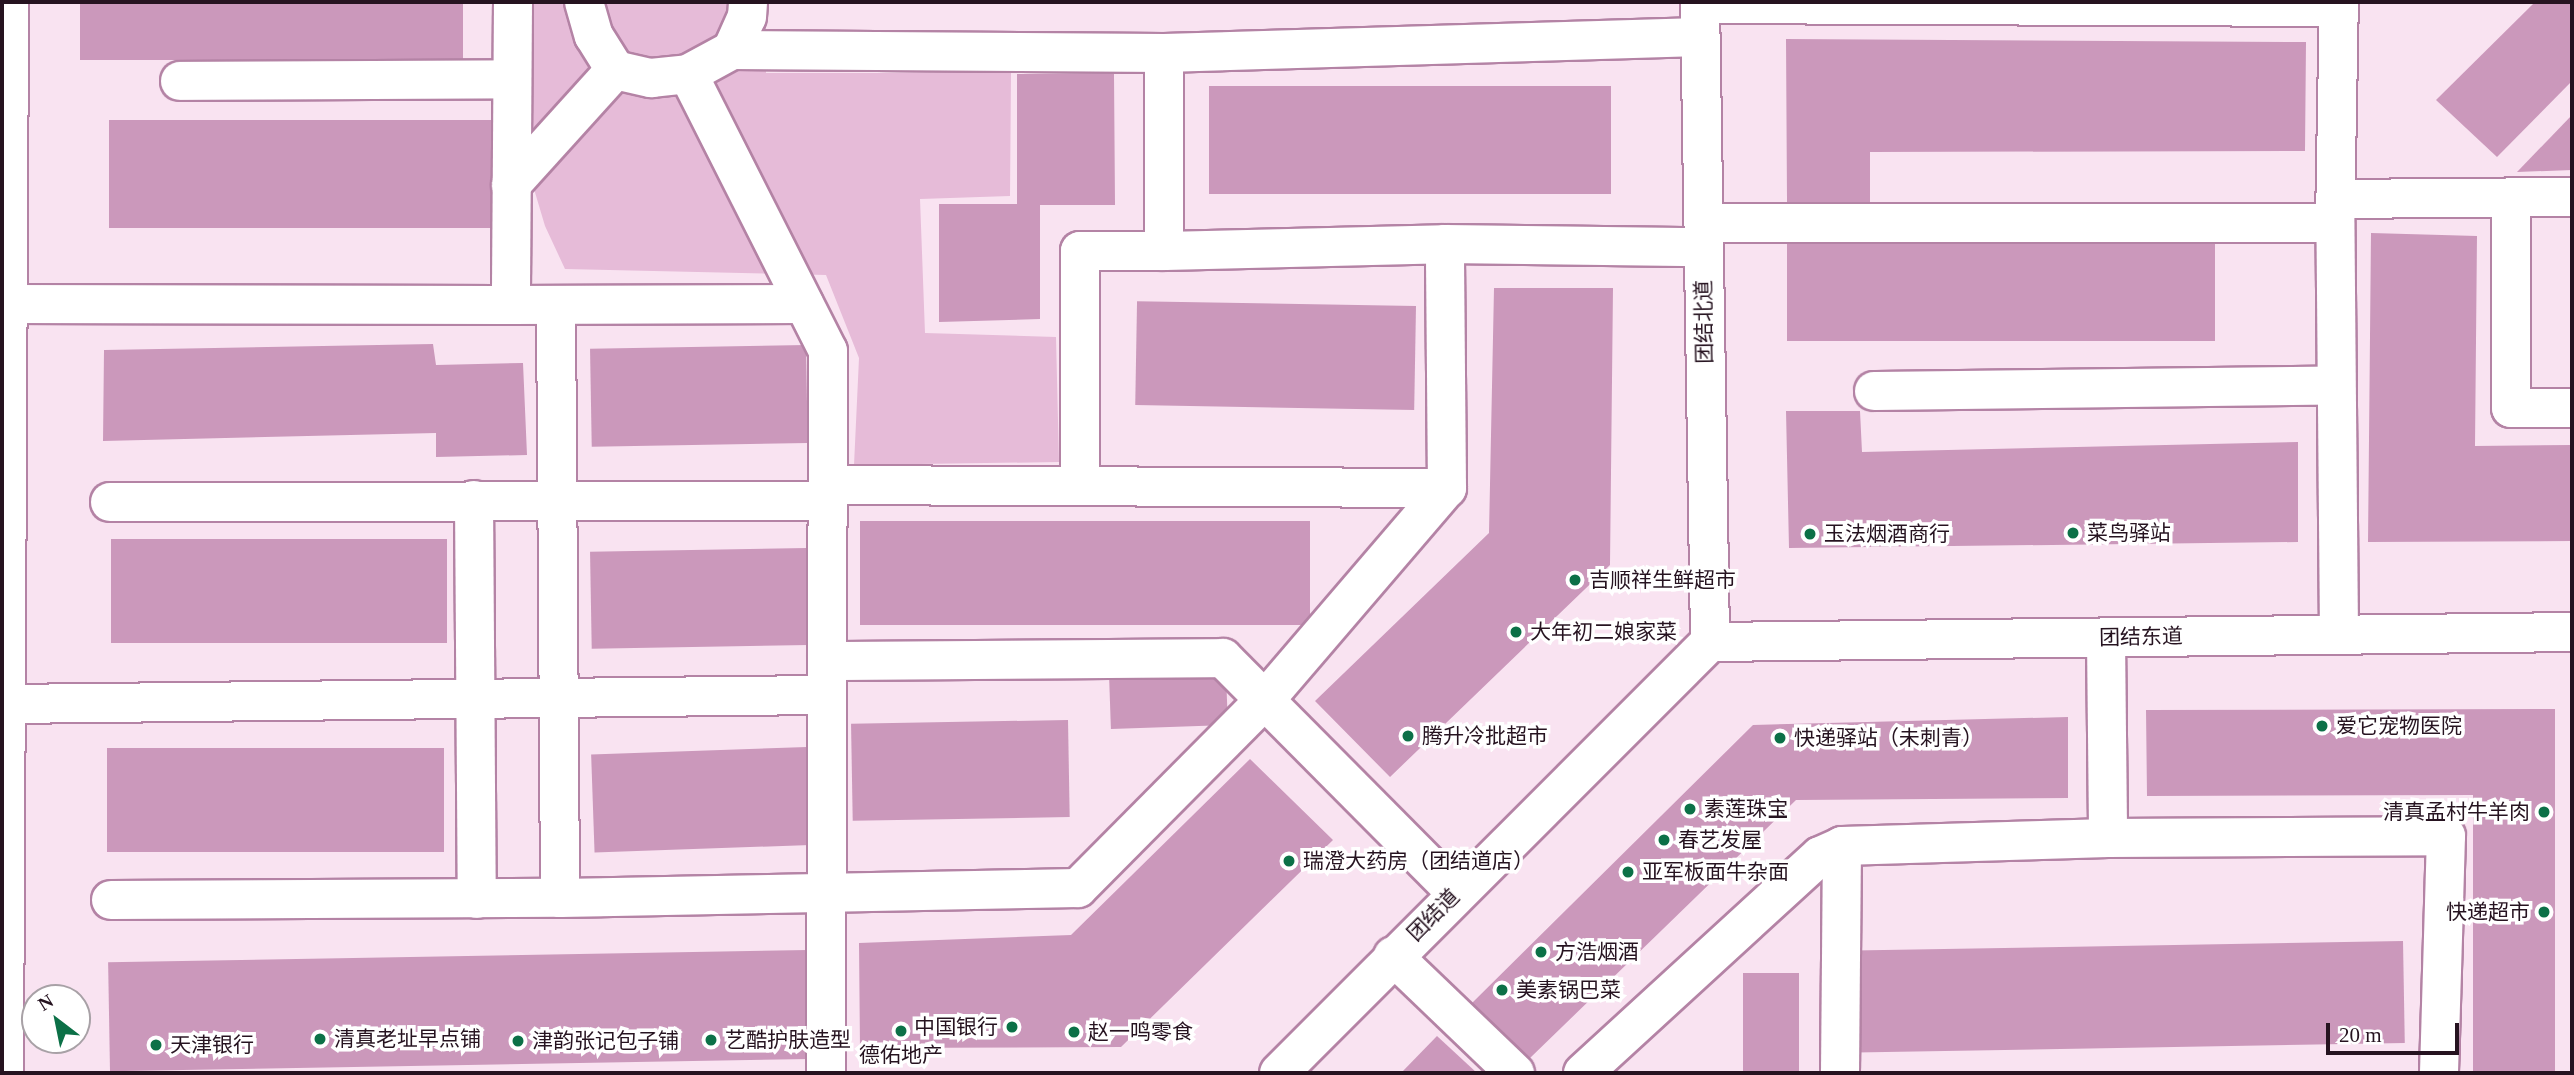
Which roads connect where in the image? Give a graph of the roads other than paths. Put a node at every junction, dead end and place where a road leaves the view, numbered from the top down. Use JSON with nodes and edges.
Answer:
{"nodes":[{"id":1,"x":9,"y":2,"type":"edge"},
{"id":2,"x":513,"y":2,"type":"edge"},
{"id":3,"x":583,"y":2,"type":"edge"},
{"id":4,"x":748,"y":2,"type":"edge"},
{"id":5,"x":2339,"y":5,"type":"edge"},
{"id":6,"x":1700,"y":14,"type":"edge"},
{"id":7,"x":732,"y":50,"type":"junction"},
{"id":8,"x":1164,"y":53,"type":"junction"},
{"id":9,"x":615,"y":70,"type":"junction"},
{"id":10,"x":688,"y":74,"type":"junction"},
{"id":11,"x":511,"y":79,"type":"junction"},
{"id":12,"x":180,"y":81,"type":"dead end"},
{"id":13,"x":511,"y":185,"type":"junction"},
{"id":14,"x":2511,"y":197,"type":"junction"},
{"id":15,"x":2572,"y":197,"type":"edge"},
{"id":16,"x":2335,"y":211,"type":"junction"},
{"id":17,"x":1703,"y":235,"type":"junction"},
{"id":18,"x":1445,"y":244,"type":"junction"},
{"id":19,"x":1164,"y":251,"type":"junction"},
{"id":20,"x":6,"y":290,"type":"edge"},
{"id":21,"x":804,"y":304,"type":"junction"},
{"id":22,"x":511,"y":305,"type":"junction"},
{"id":23,"x":556,"y":305,"type":"junction"},
{"id":24,"x":2335,"y":385,"type":"junction"},
{"id":25,"x":1874,"y":391,"type":"dead end"},
{"id":26,"x":2572,"y":408,"type":"edge"},
{"id":27,"x":1080,"y":486,"type":"junction"},
{"id":28,"x":1447,"y":488,"type":"junction"},
{"id":29,"x":828,"y":493,"type":"junction"},
{"id":30,"x":558,"y":499,"type":"junction"},
{"id":31,"x":474,"y":500,"type":"junction"},
{"id":32,"x":110,"y":502,"type":"dead end"},
{"id":33,"x":2572,"y":632,"type":"edge"},
{"id":34,"x":2339,"y":634,"type":"junction"},
{"id":35,"x":2106,"y":638,"type":"junction"},
{"id":36,"x":1710,"y":642,"type":"junction"},
{"id":37,"x":826,"y":678,"type":"junction"},
{"id":38,"x":475,"y":699,"type":"junction"},
{"id":39,"x":559,"y":699,"type":"junction"},
{"id":40,"x":1265,"y":700,"type":"junction"},
{"id":41,"x":5,"y":704,"type":"junction"},
{"id":42,"x":2108,"y":838,"type":"junction"},
{"id":43,"x":1842,"y":846,"type":"junction"},
{"id":44,"x":1455,"y":892,"type":"junction"},
{"id":45,"x":824,"y":893,"type":"junction"},
{"id":46,"x":560,"y":898,"type":"junction"},
{"id":47,"x":477,"y":899,"type":"junction"},
{"id":48,"x":111,"y":900,"type":"dead end"},
{"id":49,"x":1393,"y":956,"type":"junction"},
{"id":50,"x":4,"y":1073,"type":"edge"},
{"id":51,"x":825,"y":1073,"type":"edge"},
{"id":52,"x":1279,"y":1073,"type":"edge"},
{"id":53,"x":1515,"y":1073,"type":"edge"},
{"id":54,"x":1583,"y":1073,"type":"edge"},
{"id":55,"x":1840,"y":1073,"type":"edge"},
{"id":56,"x":2439,"y":1073,"type":"edge"}],
"edges":[{"from":1,"to":20,"type":"street"},
{"from":2,"to":11,"type":"street"},
{"from":3,"to":9,"type":"street"},
{"from":4,"to":7,"type":"street"},
{"from":5,"to":6,"type":"street"},
{"from":5,"to":16,"type":"street"},
{"from":6,"to":8,"type":"street"},
{"from":6,"to":17,"type":"street","name":"团结北道"},
{"from":7,"to":8,"type":"street"},
{"from":7,"to":10,"type":"street"},
{"from":8,"to":19,"type":"street"},
{"from":9,"to":10,"type":"street"},
{"from":9,"to":13,"type":"street"},
{"from":10,"to":21,"type":"street"},
{"from":11,"to":12,"type":"street"},
{"from":11,"to":13,"type":"street"},
{"from":13,"to":22,"type":"street"},
{"from":14,"to":15,"type":"street"},
{"from":14,"to":16,"type":"street"},
{"from":14,"to":26,"type":"street"},
{"from":16,"to":17,"type":"street"},
{"from":16,"to":24,"type":"street"},
{"from":17,"to":18,"type":"street"},
{"from":17,"to":36,"type":"street","name":"团结北道"},
{"from":18,"to":19,"type":"street"},
{"from":18,"to":28,"type":"street"},
{"from":19,"to":27,"type":"street"},
{"from":20,"to":22,"type":"street"},
{"from":20,"to":41,"type":"street"},
{"from":21,"to":23,"type":"street"},
{"from":21,"to":29,"type":"street"},
{"from":22,"to":23,"type":"street"},
{"from":23,"to":30,"type":"street"},
{"from":24,"to":25,"type":"street"},
{"from":24,"to":34,"type":"street"},
{"from":27,"to":28,"type":"street"},
{"from":27,"to":29,"type":"street"},
{"from":28,"to":40,"type":"street"},
{"from":29,"to":30,"type":"street"},
{"from":29,"to":37,"type":"street"},
{"from":30,"to":31,"type":"street"},
{"from":30,"to":39,"type":"street"},
{"from":31,"to":32,"type":"street"},
{"from":31,"to":38,"type":"street"},
{"from":33,"to":34,"type":"street","name":"团结东道"},
{"from":34,"to":35,"type":"street","name":"团结东道"},
{"from":35,"to":36,"type":"street","name":"团结东道"},
{"from":35,"to":42,"type":"street"},
{"from":36,"to":44,"type":"street","name":"团结道"},
{"from":37,"to":39,"type":"street"},
{"from":37,"to":40,"type":"street"},
{"from":37,"to":45,"type":"street"},
{"from":38,"to":39,"type":"street"},
{"from":38,"to":41,"type":"street"},
{"from":38,"to":47,"type":"street"},
{"from":39,"to":46,"type":"street"},
{"from":40,"to":44,"type":"street"},
{"from":40,"to":45,"type":"street"},
{"from":41,"to":50,"type":"street"},
{"from":42,"to":43,"type":"street"},
{"from":42,"to":56,"type":"street"},
{"from":43,"to":54,"type":"street"},
{"from":43,"to":55,"type":"street"},
{"from":44,"to":49,"type":"street","name":"团结道"},
{"from":45,"to":46,"type":"street"},
{"from":45,"to":51,"type":"street"},
{"from":46,"to":47,"type":"street"},
{"from":47,"to":48,"type":"street"},
{"from":49,"to":52,"type":"street","name":"团结道"},
{"from":49,"to":53,"type":"street"}]}
